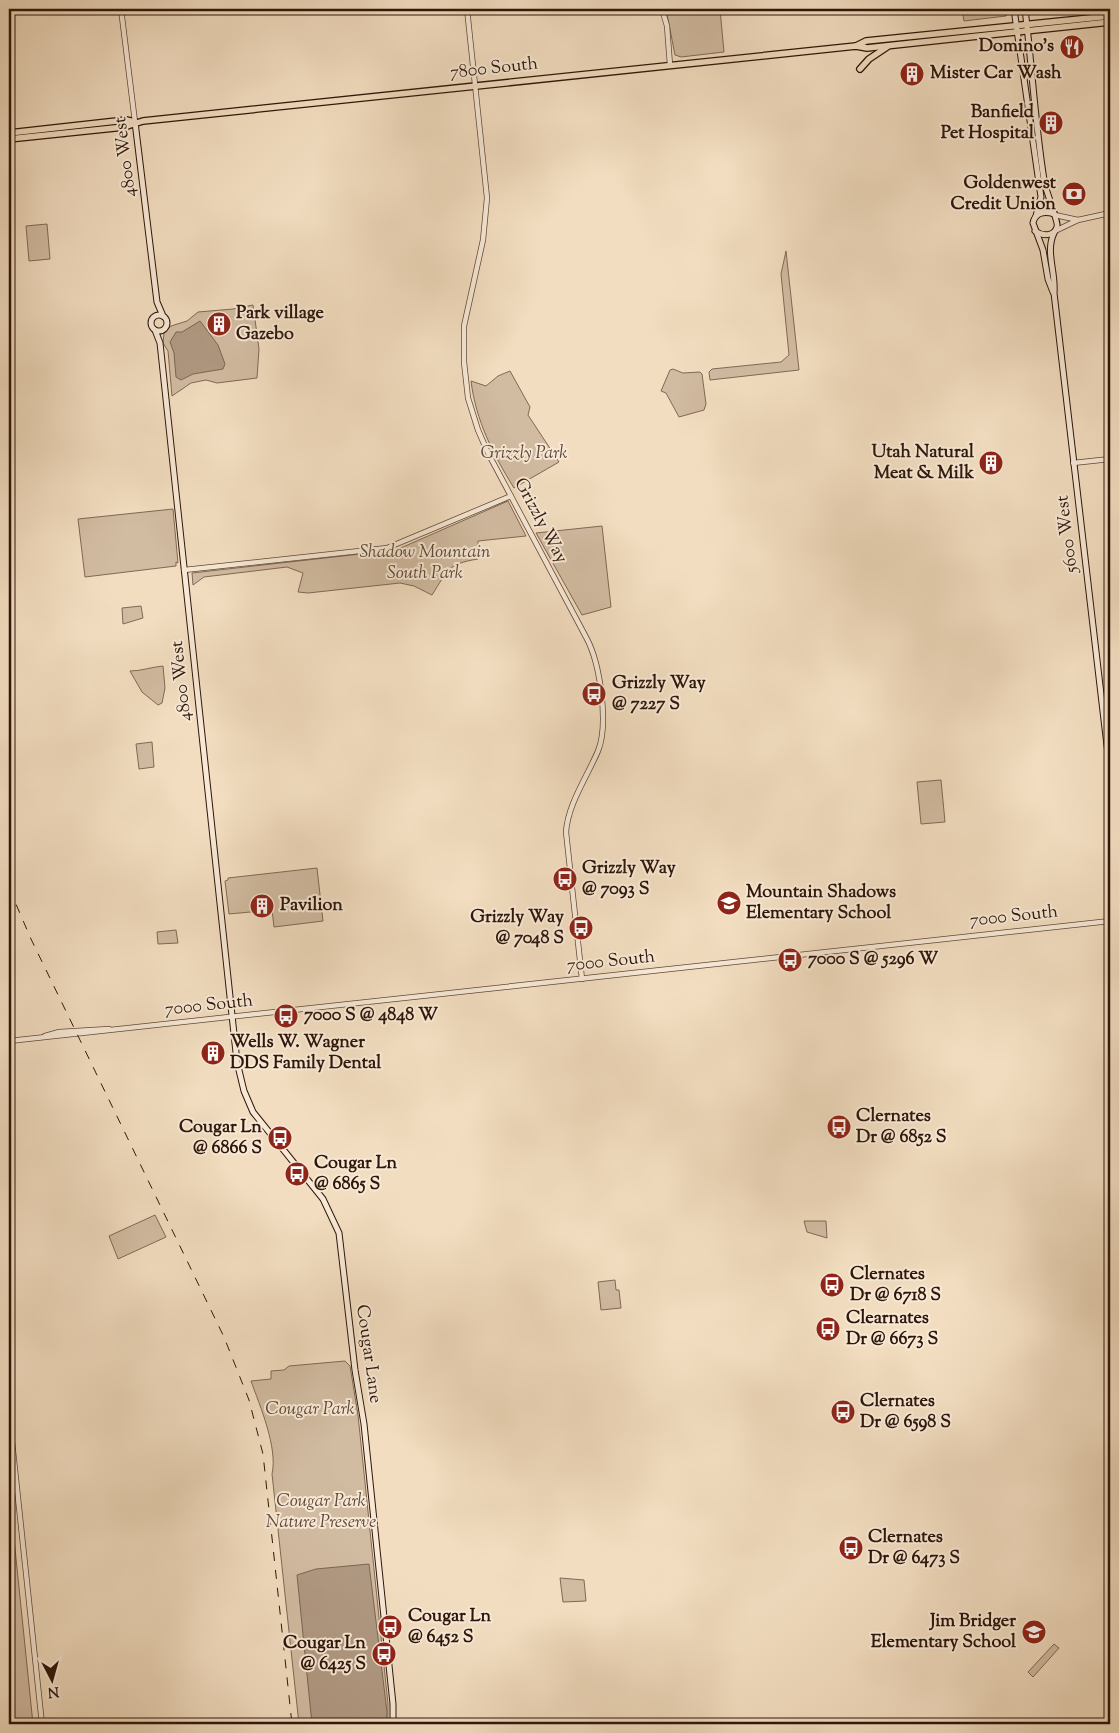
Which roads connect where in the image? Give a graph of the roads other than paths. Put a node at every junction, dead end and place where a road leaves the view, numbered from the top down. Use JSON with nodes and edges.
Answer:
{"nodes":[{"id":1,"x":121,"y":9,"type":"edge"},
{"id":2,"x":467,"y":9,"type":"edge"},
{"id":3,"x":662,"y":9,"type":"edge"},
{"id":4,"x":1014,"y":9,"type":"edge"},
{"id":5,"x":1025,"y":9,"type":"edge"},
{"id":6,"x":1110,"y":16,"type":"edge"},
{"id":7,"x":1110,"y":22,"type":"edge"},
{"id":8,"x":1026,"y":23,"type":"junction"},
{"id":9,"x":1016,"y":24,"type":"junction"},
{"id":10,"x":1084,"y":25,"type":"junction"},
{"id":11,"x":958,"y":31,"type":"junction"},
{"id":12,"x":1027,"y":32,"type":"junction"},
{"id":13,"x":1017,"y":33,"type":"junction"},
{"id":14,"x":929,"y":34,"type":"junction"},
{"id":15,"x":930,"y":41,"type":"junction"},
{"id":16,"x":904,"y":44,"type":"junction"},
{"id":17,"x":889,"y":45,"type":"junction"},
{"id":18,"x":856,"y":46,"type":"junction"},
{"id":19,"x":670,"y":65,"type":"junction"},
{"id":20,"x":860,"y":69,"type":"dead end"},
{"id":21,"x":476,"y":86,"type":"junction"},
{"id":22,"x":1025,"y":86,"type":"junction"},
{"id":23,"x":1028,"y":108,"type":"junction"},
{"id":24,"x":1035,"y":108,"type":"junction"},
{"id":25,"x":135,"y":122,"type":"junction"},
{"id":26,"x":9,"y":132,"type":"edge"},
{"id":27,"x":1038,"y":133,"type":"junction"},
{"id":28,"x":9,"y":139,"type":"edge"},
{"id":29,"x":1110,"y":213,"type":"edge"},
{"id":30,"x":1055,"y":215,"type":"junction"},
{"id":31,"x":1036,"y":216,"type":"junction"},
{"id":32,"x":1078,"y":220,"type":"junction"},
{"id":33,"x":1035,"y":231,"type":"junction"},
{"id":34,"x":1055,"y":232,"type":"junction"},
{"id":35,"x":1054,"y":293,"type":"junction"},
{"id":36,"x":156,"y":302,"type":"junction"},
{"id":37,"x":154,"y":316,"type":"junction"},
{"id":38,"x":163,"y":316,"type":"junction"},
{"id":39,"x":163,"y":329,"type":"junction"},
{"id":40,"x":155,"y":330,"type":"junction"},
{"id":41,"x":160,"y":343,"type":"junction"},
{"id":42,"x":1110,"y":459,"type":"edge"},
{"id":43,"x":1074,"y":463,"type":"junction"},
{"id":44,"x":511,"y":496,"type":"junction"},
{"id":45,"x":184,"y":570,"type":"junction"},
{"id":46,"x":1110,"y":771,"type":"edge"},
{"id":47,"x":1110,"y":921,"type":"edge"},
{"id":48,"x":582,"y":979,"type":"junction"},
{"id":49,"x":232,"y":1017,"type":"junction"},
{"id":50,"x":9,"y":1041,"type":"edge"},
{"id":51,"x":9,"y":1413,"type":"edge"},
{"id":52,"x":42,"y":1724,"type":"edge"},
{"id":53,"x":393,"y":1724,"type":"edge"}],
"edges":[{"from":1,"to":25,"type":"street","name":"4800 West"},
{"from":2,"to":21,"type":"street","name":"Grizzly Way"},
{"from":3,"to":19,"type":"street"},
{"from":4,"to":9,"type":"main road"},
{"from":5,"to":8,"type":"main road"},
{"from":6,"to":8,"type":"main road","name":"7800 South"},
{"from":6,"to":10,"type":"main road"},
{"from":7,"to":10,"type":"main road","name":"7800 South"},
{"from":8,"to":9,"type":"main road","name":"7800 South"},
{"from":8,"to":12,"type":"main road"},
{"from":9,"to":11,"type":"main road","name":"7800 South"},
{"from":9,"to":13,"type":"main road"},
{"from":10,"to":12,"type":"main road","name":"7800 South"},
{"from":11,"to":14,"type":"main road","name":"7800 South"},
{"from":11,"to":15,"type":"main road"},
{"from":12,"to":13,"type":"main road","name":"7800 South"},
{"from":12,"to":24,"type":"main road"},
{"from":13,"to":15,"type":"main road","name":"7800 South"},
{"from":13,"to":22,"type":"main road"},
{"from":14,"to":16,"type":"main road"},
{"from":14,"to":18,"type":"main road","name":"7800 South"},
{"from":15,"to":16,"type":"main road","name":"7800 South"},
{"from":16,"to":17,"type":"main road","name":"7800 South"},
{"from":17,"to":18,"type":"main road","name":"7800 South"},
{"from":17,"to":20,"type":"main road"},
{"from":18,"to":19,"type":"main road","name":"7800 South"},
{"from":19,"to":21,"type":"main road","name":"7800 South"},
{"from":21,"to":25,"type":"main road","name":"7800 South"},
{"from":21,"to":44,"type":"street","name":"Grizzly Way"},
{"from":22,"to":23,"type":"main road"},
{"from":22,"to":24,"type":"main road"},
{"from":23,"to":27,"type":"main road"},
{"from":23,"to":31,"type":"main road"},
{"from":24,"to":27,"type":"main road"},
{"from":25,"to":26,"type":"main road","name":"7800 South"},
{"from":25,"to":28,"type":"main road","name":"7800 South"},
{"from":25,"to":36,"type":"main road","name":"4800 West"},
{"from":27,"to":30,"type":"main road"},
{"from":29,"to":32,"type":"street"},
{"from":30,"to":31,"type":"main road"},
{"from":30,"to":32,"type":"street"},
{"from":30,"to":34,"type":"main road"},
{"from":31,"to":33,"type":"main road"},
{"from":32,"to":34,"type":"street"},
{"from":33,"to":34,"type":"main road"},
{"from":33,"to":35,"type":"main road","name":"5600 West"},
{"from":34,"to":35,"type":"main road","name":"5600 West"},
{"from":35,"to":43,"type":"main road","name":"5600 West"},
{"from":36,"to":37,"type":"main road","name":"4800 West"},
{"from":36,"to":38,"type":"main road","name":"4800 West"},
{"from":37,"to":38,"type":"main road"},
{"from":37,"to":40,"type":"main road","name":"4800 West"},
{"from":38,"to":39,"type":"main road","name":"4800 West"},
{"from":39,"to":40,"type":"main road"},
{"from":39,"to":41,"type":"main road","name":"4800 West"},
{"from":40,"to":41,"type":"main road","name":"4800 West"},
{"from":41,"to":45,"type":"main road","name":"4800 West"},
{"from":42,"to":43,"type":"street"},
{"from":43,"to":46,"type":"main road","name":"5600 West"},
{"from":44,"to":45,"type":"street"},
{"from":44,"to":48,"type":"street","name":"Grizzly Way"},
{"from":45,"to":49,"type":"main road","name":"4800 West"},
{"from":47,"to":48,"type":"street","name":"7000 South"},
{"from":48,"to":49,"type":"street","name":"7000 South"},
{"from":49,"to":50,"type":"street","name":"7000 South"},
{"from":49,"to":53,"type":"main road","name":"Cougar Lane"},
{"from":51,"to":52,"type":"street"}]}
